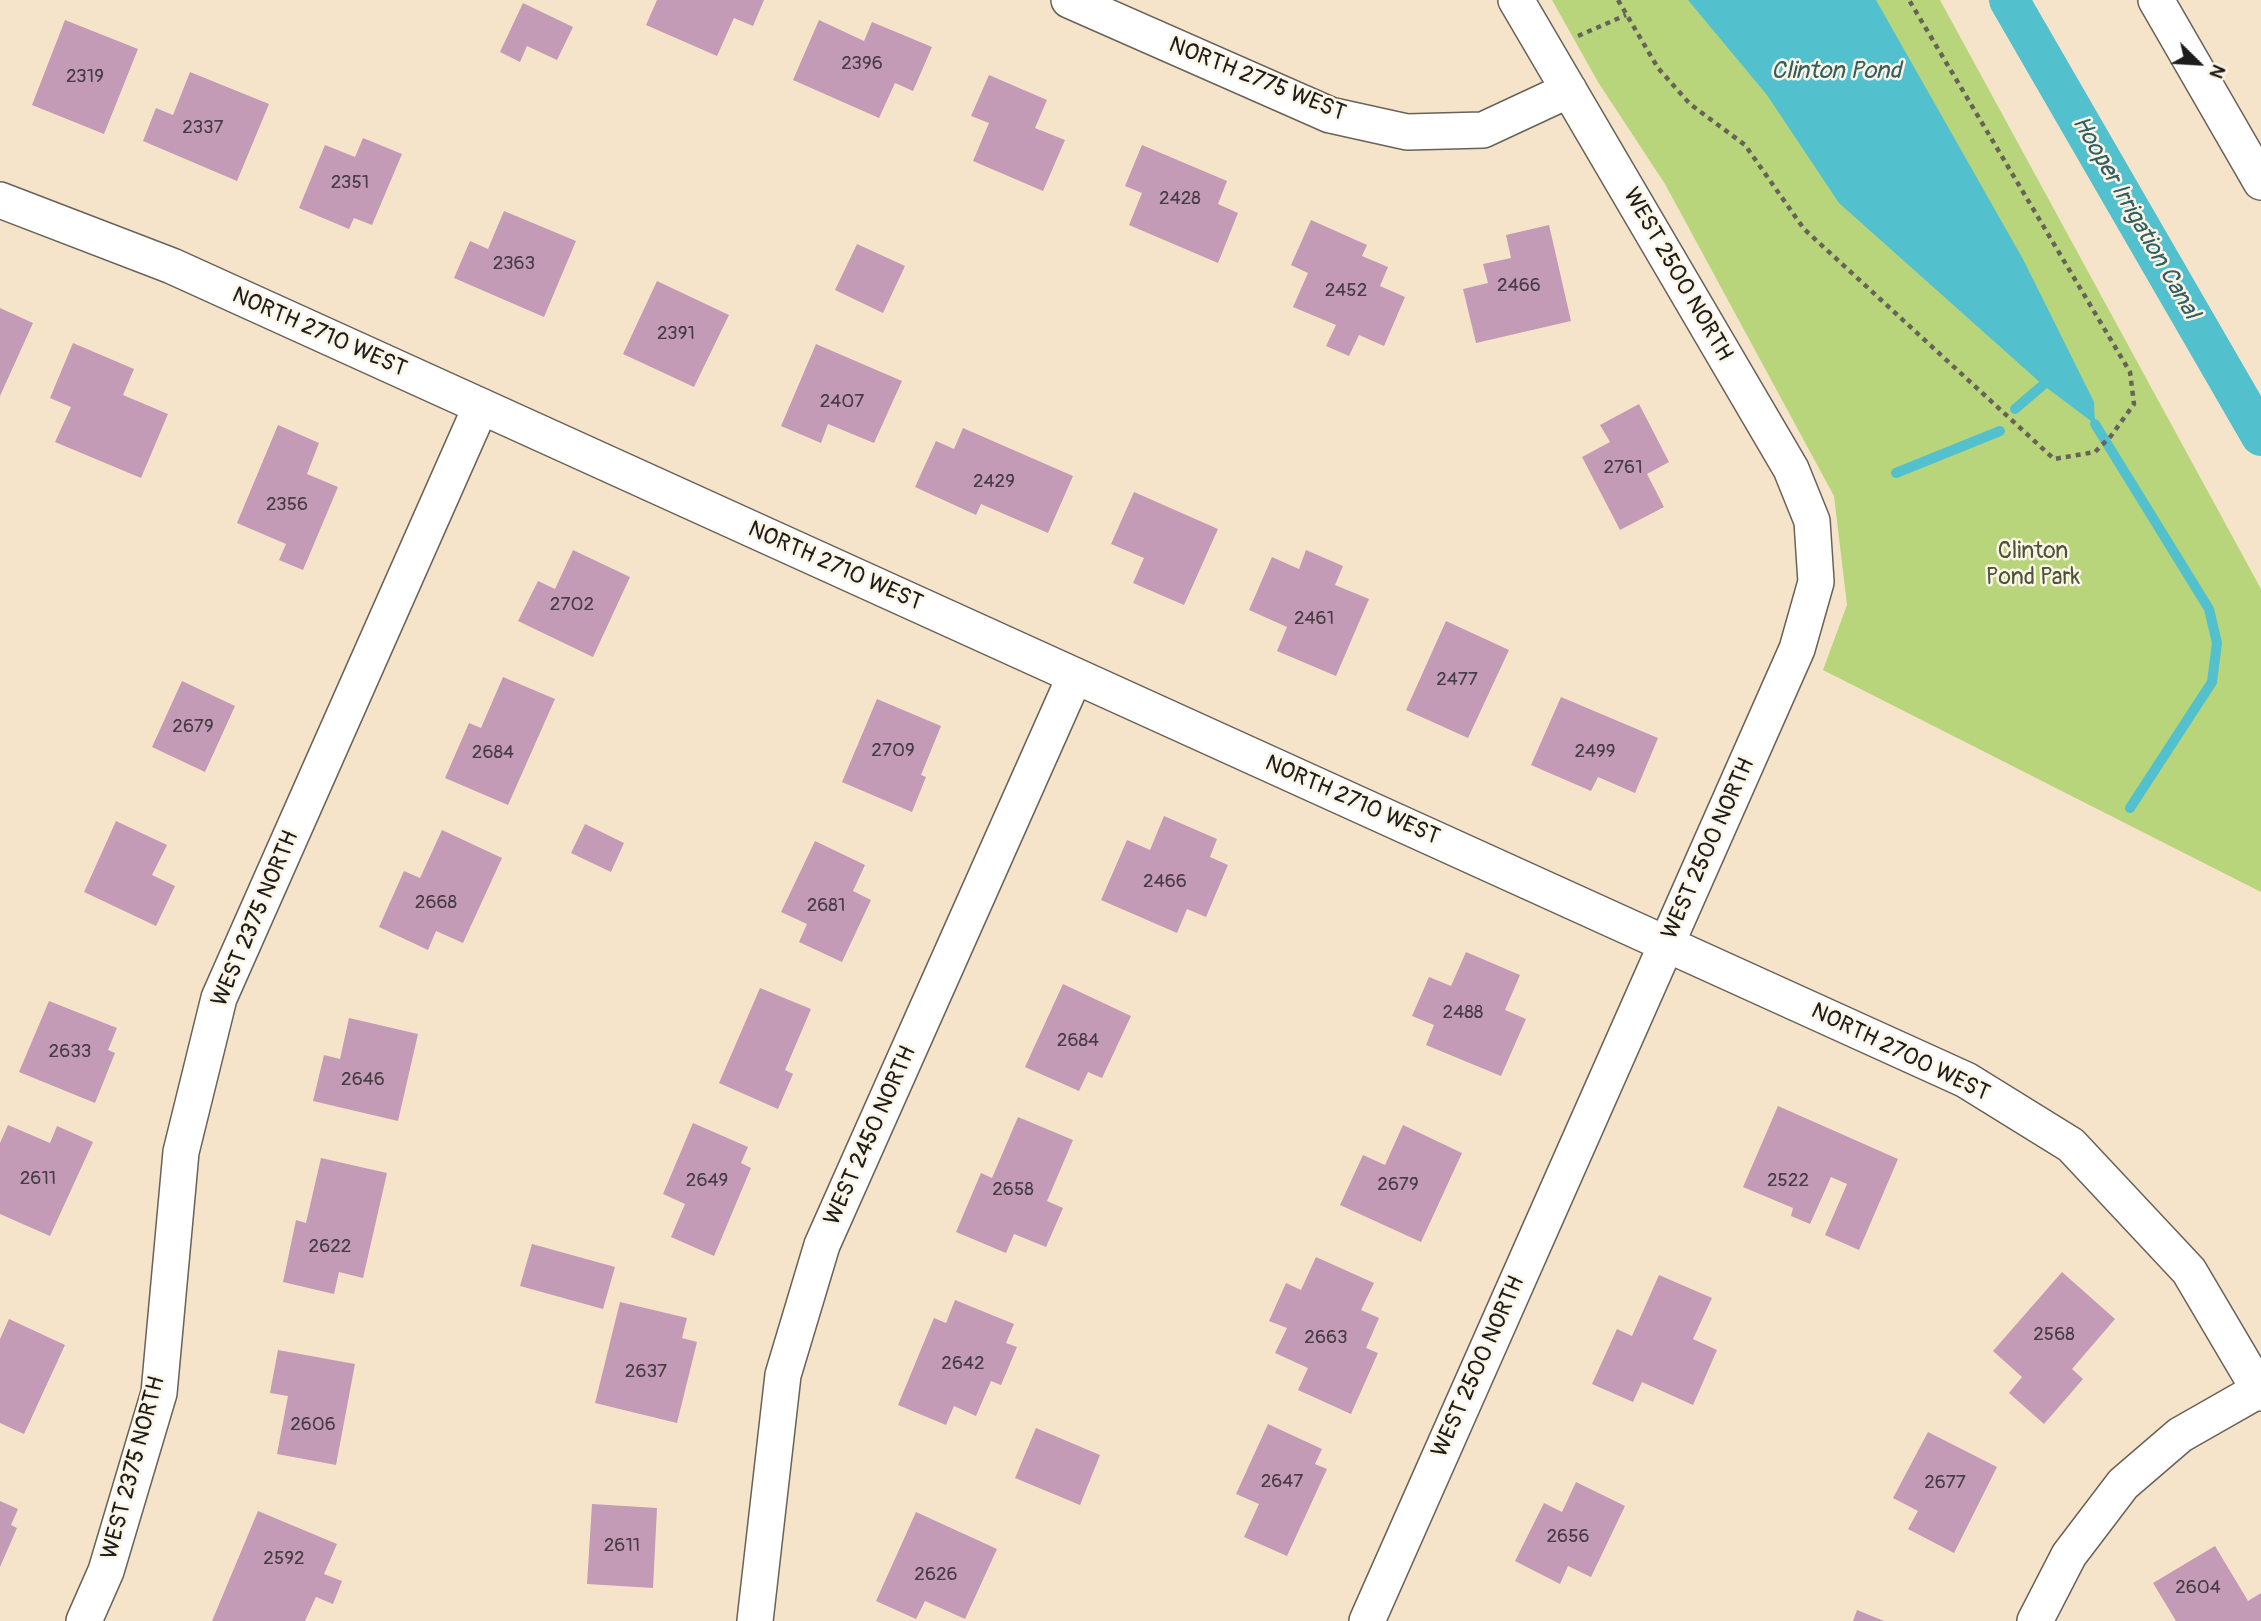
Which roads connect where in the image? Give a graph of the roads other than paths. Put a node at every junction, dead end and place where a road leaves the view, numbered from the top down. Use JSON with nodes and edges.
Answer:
{"nodes":[{"id":1,"x":1069,"y":0,"type":"edge"},
{"id":2,"x":1516,"y":0,"type":"edge"},
{"id":3,"x":2156,"y":0,"type":"edge"},
{"id":4,"x":1569,"y":90,"type":"junction"},
{"id":5,"x":2261,"y":182,"type":"edge"},
{"id":6,"x":0,"y":200,"type":"edge"},
{"id":7,"x":481,"y":406,"type":"junction"},
{"id":8,"x":1075,"y":676,"type":"junction"},
{"id":9,"x":1667,"y":944,"type":"junction"},
{"id":10,"x":2260,"y":1392,"type":"edge"},
{"id":11,"x":85,"y":1621,"type":"edge"},
{"id":12,"x":755,"y":1621,"type":"edge"},
{"id":13,"x":1367,"y":1621,"type":"edge"},
{"id":14,"x":2035,"y":1621,"type":"edge"}],
"edges":[{"from":1,"to":4,"type":"street","name":"NORTH 2775 WEST"},
{"from":2,"to":4,"type":"street","name":"WEST 2500 NORTH"},
{"from":3,"to":5,"type":"street"},
{"from":4,"to":9,"type":"street","name":"WEST 2500 NORTH"},
{"from":6,"to":7,"type":"street","name":"NORTH 2710 WEST"},
{"from":7,"to":8,"type":"street","name":"NORTH 2710 WEST"},
{"from":7,"to":11,"type":"street","name":"WEST 2375 NORTH"},
{"from":8,"to":9,"type":"street","name":"NORTH 2710 WEST"},
{"from":8,"to":12,"type":"street","name":"WEST 2450 NORTH"},
{"from":9,"to":10,"type":"street","name":"NORTH 2700 WEST"},
{"from":9,"to":13,"type":"street","name":"WEST 2500 NORTH"},
{"from":10,"to":14,"type":"street"}]}
